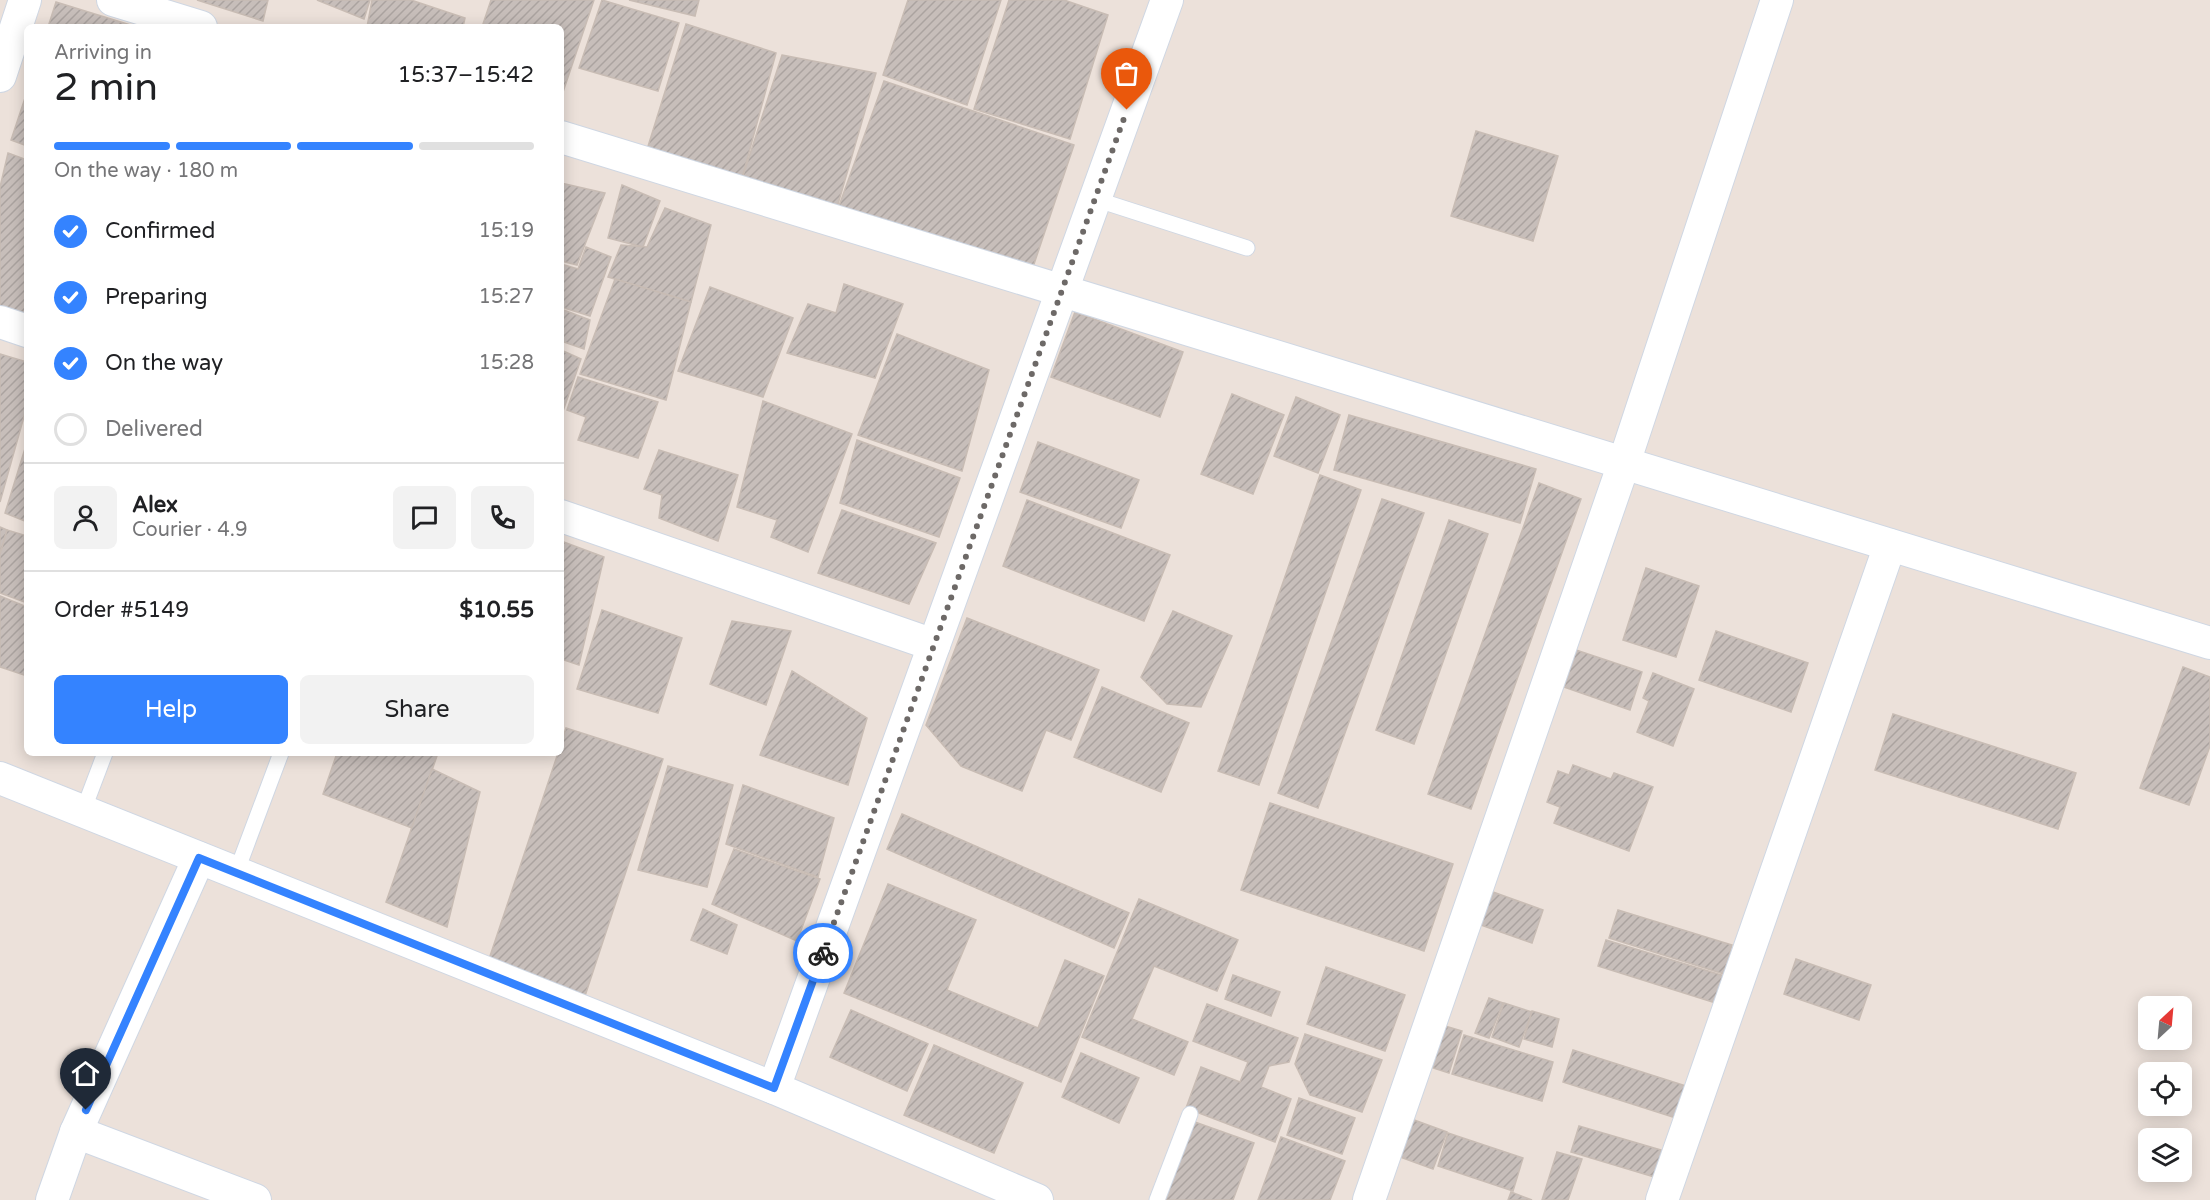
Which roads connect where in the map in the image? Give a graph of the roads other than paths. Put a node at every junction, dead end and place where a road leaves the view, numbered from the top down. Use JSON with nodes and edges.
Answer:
{"nodes":[{"id":1,"x":25,"y":0,"type":"edge"},
{"id":2,"x":113,"y":0,"type":"edge"},
{"id":3,"x":1167,"y":0,"type":"edge"},
{"id":4,"x":1777,"y":0,"type":"edge"},
{"id":5,"x":191,"y":24,"type":"edge"},
{"id":6,"x":0,"y":76,"type":"edge"},
{"id":7,"x":564,"y":139,"type":"edge"},
{"id":8,"x":1095,"y":199,"type":"junction"},
{"id":9,"x":1247,"y":248,"type":"dead end"},
{"id":10,"x":1062,"y":291,"type":"junction"},
{"id":11,"x":0,"y":322,"type":"edge"},
{"id":12,"x":24,"y":330,"type":"edge"},
{"id":13,"x":1624,"y":463,"type":"junction"},
{"id":14,"x":564,"y":517,"type":"edge"},
{"id":15,"x":1890,"y":545,"type":"junction"},
{"id":16,"x":2210,"y":643,"type":"edge"},
{"id":17,"x":934,"y":645,"type":"junction"},
{"id":18,"x":104,"y":756,"type":"edge"},
{"id":19,"x":281,"y":756,"type":"edge"},
{"id":20,"x":0,"y":778,"type":"edge"},
{"id":21,"x":83,"y":811,"type":"junction"},
{"id":22,"x":199,"y":858,"type":"junction"},
{"id":23,"x":236,"y":873,"type":"junction"},
{"id":24,"x":774,"y":1088,"type":"junction"},
{"id":25,"x":1190,"y":1114,"type":"dead end"},
{"id":26,"x":76,"y":1132,"type":"junction"},
{"id":27,"x":52,"y":1200,"type":"edge"},
{"id":28,"x":255,"y":1200,"type":"edge"},
{"id":29,"x":1037,"y":1200,"type":"edge"},
{"id":30,"x":1157,"y":1200,"type":"edge"},
{"id":31,"x":1369,"y":1200,"type":"edge"},
{"id":32,"x":1662,"y":1200,"type":"edge"}],
"edges":[{"from":1,"to":6,"type":"street"},
{"from":2,"to":5,"type":"street"},
{"from":3,"to":8,"type":"street"},
{"from":4,"to":13,"type":"street"},
{"from":7,"to":10,"type":"street"},
{"from":8,"to":9,"type":"lane"},
{"from":8,"to":10,"type":"street"},
{"from":10,"to":13,"type":"street"},
{"from":10,"to":17,"type":"street"},
{"from":11,"to":12,"type":"street"},
{"from":13,"to":15,"type":"street"},
{"from":13,"to":31,"type":"street"},
{"from":14,"to":17,"type":"street"},
{"from":15,"to":16,"type":"street"},
{"from":15,"to":32,"type":"street"},
{"from":17,"to":24,"type":"street"},
{"from":18,"to":21,"type":"lane"},
{"from":19,"to":23,"type":"lane"},
{"from":20,"to":21,"type":"street"},
{"from":21,"to":22,"type":"street"},
{"from":22,"to":23,"type":"street"},
{"from":22,"to":26,"type":"street"},
{"from":23,"to":24,"type":"street"},
{"from":24,"to":29,"type":"street"},
{"from":25,"to":30,"type":"lane"},
{"from":26,"to":27,"type":"street"},
{"from":26,"to":28,"type":"street"}]}
